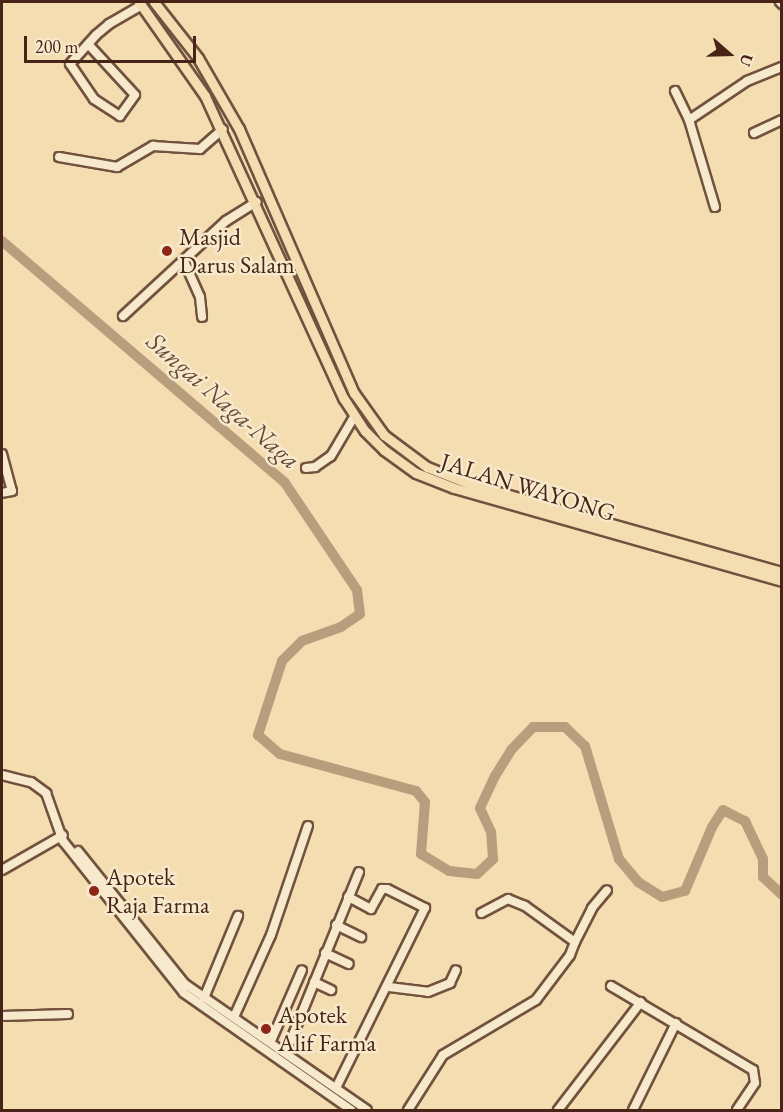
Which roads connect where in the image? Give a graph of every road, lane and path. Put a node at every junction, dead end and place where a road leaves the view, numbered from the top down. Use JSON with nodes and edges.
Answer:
{"nodes":[{"id":1,"x":154,"y":2,"type":"edge"},
{"id":2,"x":140,"y":3,"type":"edge"},
{"id":3,"x":88,"y":44,"type":"junction"},
{"id":4,"x":782,"y":67,"type":"edge"},
{"id":5,"x":217,"y":90,"type":"junction"},
{"id":6,"x":675,"y":91,"type":"dead end"},
{"id":7,"x":206,"y":96,"type":"junction"},
{"id":8,"x":689,"y":120,"type":"junction"},
{"id":9,"x":782,"y":120,"type":"edge"},
{"id":10,"x":223,"y":129,"type":"junction"},
{"id":11,"x":754,"y":133,"type":"dead end"},
{"id":12,"x":59,"y":157,"type":"dead end"},
{"id":13,"x":256,"y":202,"type":"junction"},
{"id":14,"x":716,"y":207,"type":"dead end"},
{"id":15,"x":184,"y":261,"type":"junction"},
{"id":16,"x":123,"y":316,"type":"dead end"},
{"id":17,"x":202,"y":317,"type":"dead end"},
{"id":18,"x":354,"y":417,"type":"junction"},
{"id":19,"x":2,"y":454,"type":"edge"},
{"id":20,"x":306,"y":468,"type":"dead end"},
{"id":21,"x":2,"y":493,"type":"edge"},
{"id":22,"x":782,"y":572,"type":"edge"},
{"id":23,"x":782,"y":581,"type":"edge"},
{"id":24,"x":2,"y":775,"type":"edge"},
{"id":25,"x":309,"y":826,"type":"dead end"},
{"id":26,"x":63,"y":835,"type":"junction"},
{"id":27,"x":2,"y":865,"type":"edge"},
{"id":28,"x":2,"y":870,"type":"edge"},
{"id":29,"x":359,"y":872,"type":"dead end"},
{"id":30,"x":607,"y":890,"type":"dead end"},
{"id":31,"x":348,"y":897,"type":"junction"},
{"id":32,"x":483,"y":913,"type":"dead end"},
{"id":33,"x":238,"y":916,"type":"dead end"},
{"id":34,"x":336,"y":925,"type":"junction"},
{"id":35,"x":361,"y":938,"type":"dead end"},
{"id":36,"x":575,"y":942,"type":"junction"},
{"id":37,"x":325,"y":953,"type":"junction"},
{"id":38,"x":349,"y":964,"type":"dead end"},
{"id":39,"x":302,"y":970,"type":"dead end"},
{"id":40,"x":456,"y":970,"type":"dead end"},
{"id":41,"x":314,"y":982,"type":"junction"},
{"id":42,"x":611,"y":986,"type":"dead end"},
{"id":43,"x":389,"y":987,"type":"junction"},
{"id":44,"x":331,"y":990,"type":"dead end"},
{"id":45,"x":204,"y":998,"type":"junction"},
{"id":46,"x":640,"y":1002,"type":"junction"},
{"id":47,"x":68,"y":1014,"type":"dead end"},
{"id":48,"x":2,"y":1016,"type":"edge"},
{"id":49,"x":234,"y":1017,"type":"junction"},
{"id":50,"x":676,"y":1023,"type":"junction"},
{"id":51,"x":271,"y":1041,"type":"junction"},
{"id":52,"x":286,"y":1052,"type":"junction"},
{"id":53,"x":327,"y":1082,"type":"junction"},
{"id":54,"x":336,"y":1088,"type":"junction"},
{"id":55,"x":321,"y":1090,"type":"junction"},
{"id":56,"x":351,"y":1110,"type":"edge"},
{"id":57,"x":367,"y":1110,"type":"edge"},
{"id":58,"x":408,"y":1110,"type":"edge"},
{"id":59,"x":558,"y":1110,"type":"edge"},
{"id":60,"x":633,"y":1110,"type":"edge"},
{"id":61,"x":737,"y":1110,"type":"edge"}],
"edges":[{"from":1,"to":5,"type":"main road","name":"JALAN WAYONG"},
{"from":2,"to":3,"type":"street"},
{"from":2,"to":7,"type":"main road","name":"JALAN WAYONG"},
{"from":3,"to":3,"type":"street"},
{"from":4,"to":8,"type":"street"},
{"from":5,"to":7,"type":"main road"},
{"from":5,"to":22,"type":"main road","name":"JALAN WAYONG"},
{"from":6,"to":8,"type":"street"},
{"from":7,"to":10,"type":"main road","name":"JALAN WAYONG"},
{"from":8,"to":14,"type":"street"},
{"from":9,"to":11,"type":"street"},
{"from":10,"to":12,"type":"street"},
{"from":10,"to":13,"type":"main road","name":"JALAN WAYONG"},
{"from":13,"to":15,"type":"street"},
{"from":13,"to":18,"type":"main road","name":"JALAN WAYONG"},
{"from":15,"to":16,"type":"street"},
{"from":15,"to":17,"type":"street"},
{"from":18,"to":20,"type":"street"},
{"from":18,"to":23,"type":"main road","name":"JALAN WAYONG"},
{"from":19,"to":21,"type":"street"},
{"from":24,"to":26,"type":"street"},
{"from":25,"to":49,"type":"street"},
{"from":26,"to":27,"type":"street"},
{"from":26,"to":28,"type":"street"},
{"from":26,"to":45,"type":"street"},
{"from":26,"to":55,"type":"street"},
{"from":29,"to":31,"type":"street"},
{"from":30,"to":36,"type":"street"},
{"from":31,"to":34,"type":"street"},
{"from":31,"to":43,"type":"street"},
{"from":32,"to":36,"type":"street"},
{"from":33,"to":45,"type":"street"},
{"from":34,"to":35,"type":"street"},
{"from":34,"to":37,"type":"street"},
{"from":36,"to":58,"type":"street"},
{"from":37,"to":38,"type":"street"},
{"from":37,"to":41,"type":"street"},
{"from":39,"to":51,"type":"street"},
{"from":40,"to":43,"type":"street"},
{"from":41,"to":44,"type":"street"},
{"from":41,"to":52,"type":"street"},
{"from":42,"to":46,"type":"street"},
{"from":43,"to":54,"type":"street"},
{"from":45,"to":49,"type":"street"},
{"from":46,"to":50,"type":"street"},
{"from":46,"to":59,"type":"street"},
{"from":47,"to":48,"type":"street"},
{"from":49,"to":51,"type":"street"},
{"from":50,"to":60,"type":"street"},
{"from":50,"to":61,"type":"street"},
{"from":51,"to":52,"type":"street"},
{"from":52,"to":53,"type":"street"},
{"from":53,"to":54,"type":"street"},
{"from":53,"to":55,"type":"street"},
{"from":54,"to":57,"type":"street"},
{"from":55,"to":56,"type":"street"}]}
